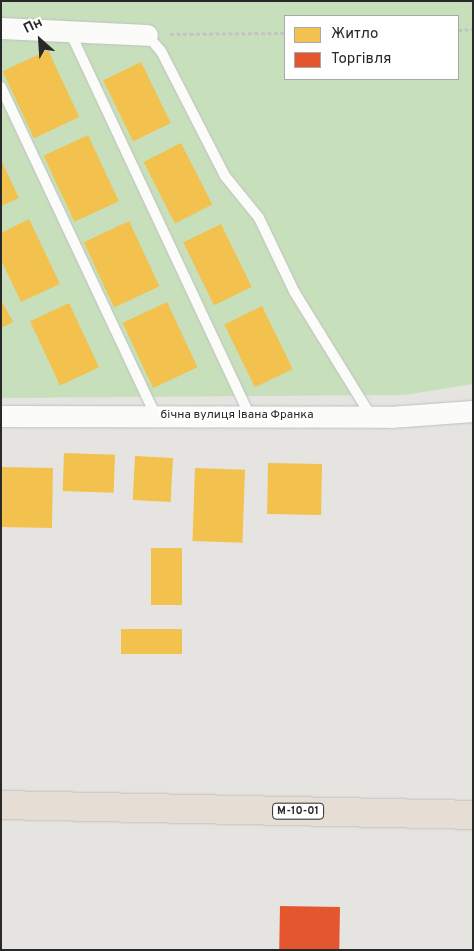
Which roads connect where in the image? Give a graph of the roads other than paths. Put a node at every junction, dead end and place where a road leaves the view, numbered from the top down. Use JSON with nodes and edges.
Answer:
{"nodes":[{"id":1,"x":1,"y":28,"type":"edge"},
{"id":2,"x":70,"y":32,"type":"junction"},
{"id":3,"x":147,"y":35,"type":"joint"},
{"id":4,"x":1,"y":87,"type":"edge"},
{"id":5,"x":473,"y":412,"type":"edge"},
{"id":6,"x":1,"y":416,"type":"edge"},
{"id":7,"x":156,"y":416,"type":"junction"},
{"id":8,"x":250,"y":416,"type":"junction"},
{"id":9,"x":371,"y":416,"type":"junction"},
{"id":10,"x":1,"y":805,"type":"edge"},
{"id":11,"x":473,"y":815,"type":"edge"}],
"edges":[{"from":1,"to":2,"type":"street"},
{"from":2,"to":3,"type":"street"},
{"from":2,"to":8,"type":"lane"},
{"from":3,"to":9,"type":"lane"},
{"from":4,"to":7,"type":"lane"},
{"from":5,"to":9,"type":"street","name":"бічна вулиця Івана Франка"},
{"from":6,"to":7,"type":"street","name":"бічна вулиця Івана Франка"},
{"from":7,"to":8,"type":"street","name":"бічна вулиця Івана Франка"},
{"from":8,"to":9,"type":"street","name":"бічна вулиця Івана Франка"},
{"from":10,"to":11,"type":"highway","number":"М-10-01"}]}
